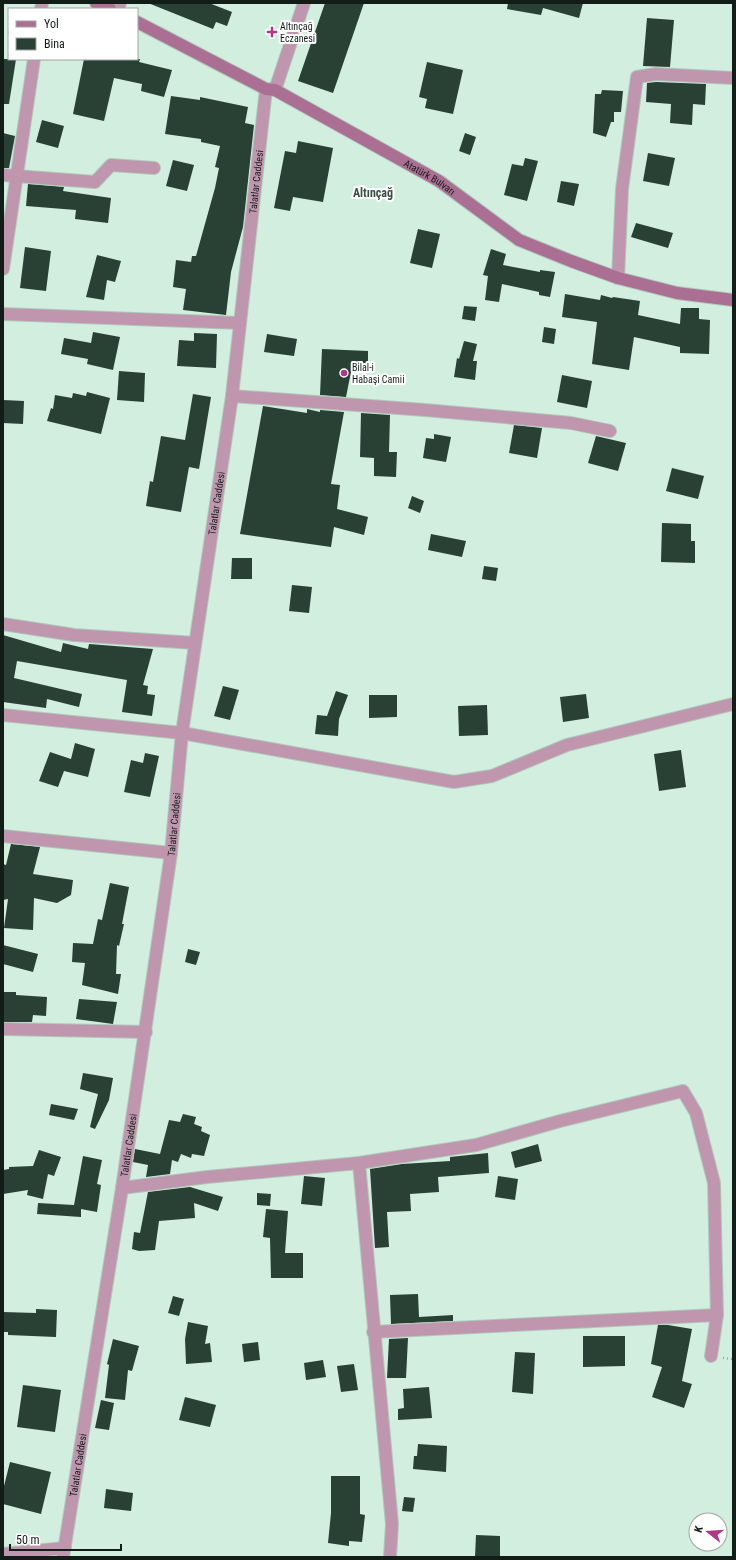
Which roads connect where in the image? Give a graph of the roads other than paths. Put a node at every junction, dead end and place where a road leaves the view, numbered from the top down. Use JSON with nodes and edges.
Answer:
{"nodes":[{"id":1,"x":96,"y":3,"type":"edge"},
{"id":2,"x":304,"y":3,"type":"edge"},
{"id":3,"x":108,"y":8,"type":"edge"},
{"id":4,"x":138,"y":23,"type":"edge"},
{"id":5,"x":34,"y":60,"type":"edge"},
{"id":6,"x":733,"y":78,"type":"edge"},
{"id":7,"x":270,"y":90,"type":"junction"},
{"id":8,"x":154,"y":168,"type":"dead end"},
{"id":9,"x":3,"y":175,"type":"edge"},
{"id":10,"x":17,"y":176,"type":"junction"},
{"id":11,"x":3,"y":269,"type":"edge"},
{"id":12,"x":618,"y":278,"type":"junction"},
{"id":13,"x":733,"y":300,"type":"edge"},
{"id":14,"x":3,"y":314,"type":"edge"},
{"id":15,"x":240,"y":323,"type":"junction"},
{"id":16,"x":232,"y":396,"type":"junction"},
{"id":17,"x":610,"y":431,"type":"dead end"},
{"id":18,"x":3,"y":624,"type":"edge"},
{"id":19,"x":195,"y":644,"type":"junction"},
{"id":20,"x":733,"y":704,"type":"edge"},
{"id":21,"x":3,"y":715,"type":"edge"},
{"id":22,"x":182,"y":733,"type":"junction"},
{"id":23,"x":3,"y":836,"type":"edge"},
{"id":24,"x":171,"y":853,"type":"junction"},
{"id":25,"x":3,"y":1029,"type":"edge"},
{"id":26,"x":146,"y":1032,"type":"junction"},
{"id":27,"x":359,"y":1164,"type":"junction"},
{"id":28,"x":122,"y":1188,"type":"junction"},
{"id":29,"x":717,"y":1315,"type":"junction"},
{"id":30,"x":373,"y":1332,"type":"junction"},
{"id":31,"x":711,"y":1356,"type":"dead end"},
{"id":32,"x":64,"y":1552,"type":"edge"},
{"id":33,"x":3,"y":1554,"type":"edge"},
{"id":34,"x":390,"y":1557,"type":"edge"}],
"edges":[{"from":1,"to":3,"type":"main road"},
{"from":2,"to":7,"type":"street","name":"Talatlar Caddesi"},
{"from":4,"to":7,"type":"main road","name":"Atatürk Bulvarı"},
{"from":5,"to":10,"type":"street"},
{"from":6,"to":12,"type":"street"},
{"from":7,"to":12,"type":"main road","name":"Atatürk Bulvarı"},
{"from":7,"to":15,"type":"street","name":"Talatlar Caddesi"},
{"from":8,"to":10,"type":"street"},
{"from":9,"to":10,"type":"street"},
{"from":10,"to":11,"type":"street"},
{"from":12,"to":13,"type":"main road","name":"Atatürk Bulvarı"},
{"from":14,"to":15,"type":"street"},
{"from":15,"to":16,"type":"street","name":"Talatlar Caddesi"},
{"from":16,"to":17,"type":"street"},
{"from":16,"to":19,"type":"street","name":"Talatlar Caddesi"},
{"from":18,"to":19,"type":"street"},
{"from":19,"to":22,"type":"street","name":"Talatlar Caddesi"},
{"from":20,"to":22,"type":"street"},
{"from":21,"to":22,"type":"street"},
{"from":22,"to":24,"type":"street","name":"Talatlar Caddesi"},
{"from":23,"to":24,"type":"street"},
{"from":24,"to":26,"type":"street","name":"Talatlar Caddesi"},
{"from":25,"to":26,"type":"street"},
{"from":26,"to":28,"type":"street","name":"Talatlar Caddesi"},
{"from":27,"to":28,"type":"street"},
{"from":27,"to":29,"type":"street"},
{"from":27,"to":30,"type":"street"},
{"from":28,"to":32,"type":"street","name":"Talatlar Caddesi"},
{"from":29,"to":30,"type":"street"},
{"from":29,"to":31,"type":"street"},
{"from":30,"to":34,"type":"street"},
{"from":32,"to":33,"type":"street"}]}
